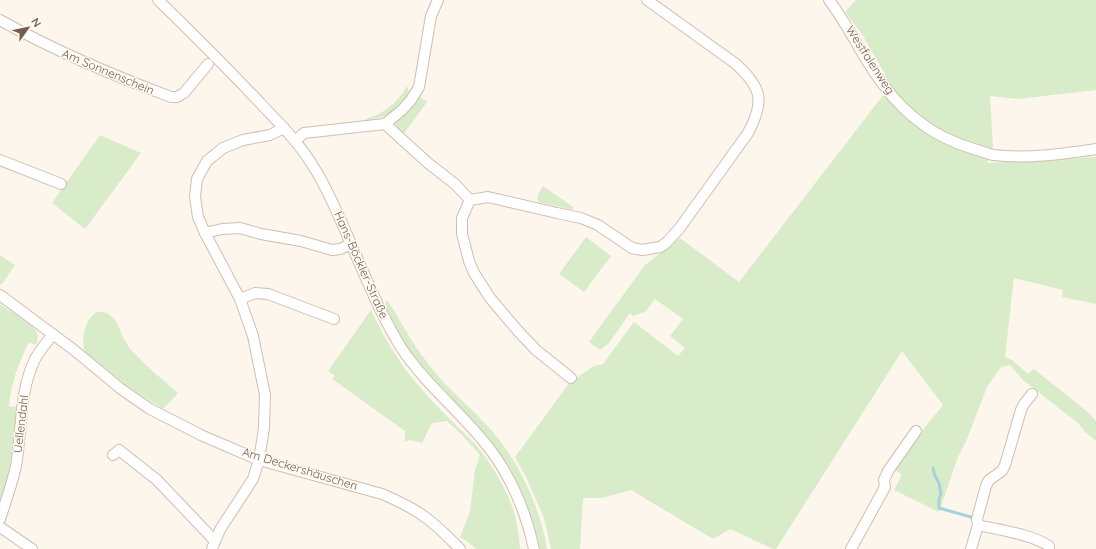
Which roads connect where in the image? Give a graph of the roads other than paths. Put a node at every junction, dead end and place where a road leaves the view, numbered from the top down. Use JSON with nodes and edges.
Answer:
{"nodes":[{"id":1,"x":158,"y":0,"type":"edge"},
{"id":2,"x":438,"y":0,"type":"edge"},
{"id":3,"x":647,"y":0,"type":"edge"},
{"id":4,"x":829,"y":0,"type":"edge"},
{"id":5,"x":0,"y":20,"type":"edge"},
{"id":6,"x":208,"y":64,"type":"dead end"},
{"id":7,"x":385,"y":124,"type":"junction"},
{"id":8,"x":284,"y":128,"type":"junction"},
{"id":9,"x":295,"y":141,"type":"junction"},
{"id":10,"x":1096,"y":149,"type":"edge"},
{"id":11,"x":0,"y":160,"type":"edge"},
{"id":12,"x":61,"y":184,"type":"dead end"},
{"id":13,"x":470,"y":200,"type":"junction"},
{"id":14,"x":206,"y":233,"type":"junction"},
{"id":15,"x":351,"y":244,"type":"junction"},
{"id":16,"x":0,"y":295,"type":"edge"},
{"id":17,"x":240,"y":298,"type":"junction"},
{"id":18,"x":334,"y":319,"type":"dead end"},
{"id":19,"x":53,"y":334,"type":"junction"},
{"id":20,"x":571,"y":378,"type":"dead end"},
{"id":21,"x":1032,"y":394,"type":"dead end"},
{"id":22,"x":916,"y":431,"type":"dead end"},
{"id":23,"x":113,"y":455,"type":"dead end"},
{"id":24,"x":259,"y":460,"type":"junction"},
{"id":25,"x":0,"y":519,"type":"edge"},
{"id":26,"x":978,"y":526,"type":"junction"},
{"id":27,"x":0,"y":527,"type":"edge"},
{"id":28,"x":213,"y":545,"type":"edge"},
{"id":29,"x":32,"y":549,"type":"edge"},
{"id":30,"x":460,"y":549,"type":"edge"},
{"id":31,"x":534,"y":549,"type":"edge"},
{"id":32,"x":851,"y":549,"type":"edge"},
{"id":33,"x":971,"y":549,"type":"edge"},
{"id":34,"x":1049,"y":549,"type":"edge"}],
"edges":[{"from":1,"to":8,"type":"street","name":"Hans-Böckler-Straße"},
{"from":2,"to":7,"type":"street"},
{"from":3,"to":13,"type":"street"},
{"from":4,"to":10,"type":"street","name":"Westfalenweg"},
{"from":5,"to":6,"type":"street","name":"Am Sonnenschein"},
{"from":7,"to":9,"type":"street"},
{"from":7,"to":13,"type":"street"},
{"from":8,"to":9,"type":"street","name":"Hans-Böckler-Straße"},
{"from":8,"to":14,"type":"street"},
{"from":9,"to":15,"type":"street","name":"Hans-Böckler-Straße"},
{"from":11,"to":12,"type":"street"},
{"from":13,"to":20,"type":"street"},
{"from":14,"to":15,"type":"street"},
{"from":14,"to":17,"type":"street"},
{"from":15,"to":31,"type":"street","name":"Hans-Böckler-Straße"},
{"from":16,"to":19,"type":"street","name":"Am Deckershäuschen"},
{"from":17,"to":18,"type":"street"},
{"from":17,"to":24,"type":"street"},
{"from":19,"to":24,"type":"street","name":"Am Deckershäuschen"},
{"from":19,"to":25,"type":"street","name":"Uellendahl"},
{"from":21,"to":26,"type":"street"},
{"from":22,"to":32,"type":"street"},
{"from":23,"to":28,"type":"street"},
{"from":24,"to":28,"type":"street"},
{"from":24,"to":30,"type":"street","name":"Am Deckershäuschen"},
{"from":26,"to":33,"type":"street"},
{"from":26,"to":34,"type":"street"},
{"from":27,"to":29,"type":"street"}]}
